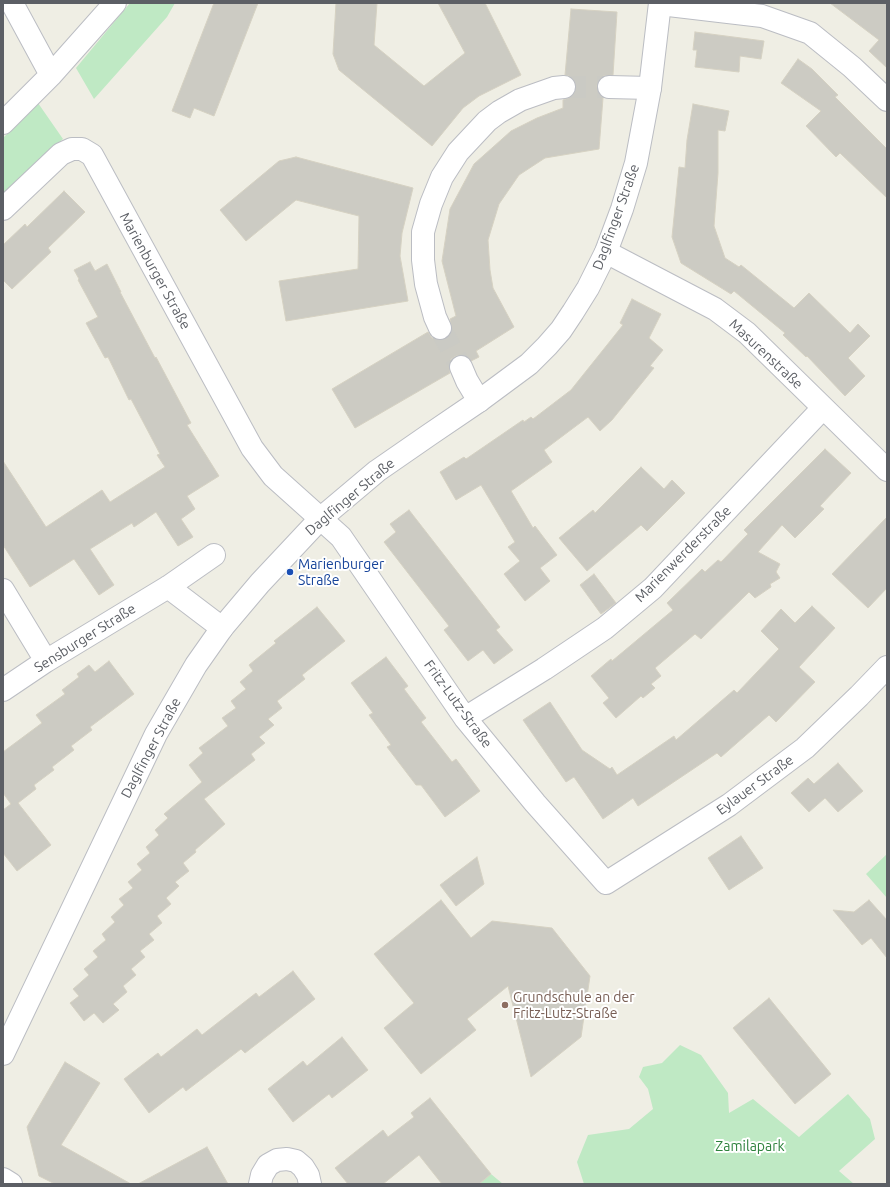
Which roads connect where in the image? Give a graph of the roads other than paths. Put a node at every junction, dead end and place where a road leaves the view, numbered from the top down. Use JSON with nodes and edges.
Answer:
{"nodes":[{"id":1,"x":12,"y":3,"type":"edge"},
{"id":2,"x":115,"y":3,"type":"edge"},
{"id":3,"x":660,"y":3,"type":"edge"},
{"id":4,"x":51,"y":76,"type":"junction"},
{"id":5,"x":564,"y":87,"type":"tunnel mouth"},
{"id":6,"x":609,"y":87,"type":"tunnel mouth"},
{"id":7,"x":650,"y":88,"type":"junction"},
{"id":8,"x":887,"y":100,"type":"edge"},
{"id":9,"x":3,"y":123,"type":"edge"},
{"id":10,"x":3,"y":209,"type":"edge"},
{"id":11,"x":606,"y":252,"type":"junction"},
{"id":12,"x":440,"y":328,"type":"tunnel mouth"},
{"id":13,"x":461,"y":367,"type":"tunnel mouth"},
{"id":14,"x":479,"y":401,"type":"junction"},
{"id":15,"x":823,"y":408,"type":"junction"},
{"id":16,"x":887,"y":470,"type":"edge"},
{"id":17,"x":320,"y":518,"type":"junction"},
{"id":18,"x":214,"y":555,"type":"dead end"},
{"id":19,"x":168,"y":587,"type":"junction"},
{"id":20,"x":3,"y":590,"type":"edge"},
{"id":21,"x":222,"y":628,"type":"junction"},
{"id":22,"x":46,"y":661,"type":"junction"},
{"id":23,"x":887,"y":667,"type":"edge"},
{"id":24,"x":3,"y":690,"type":"edge"},
{"id":25,"x":465,"y":718,"type":"junction"},
{"id":26,"x":606,"y":883,"type":"joint"},
{"id":27,"x":3,"y":1054,"type":"edge"},
{"id":28,"x":3,"y":1179,"type":"edge"},
{"id":29,"x":11,"y":1184,"type":"edge"},
{"id":30,"x":260,"y":1184,"type":"edge"},
{"id":31,"x":310,"y":1184,"type":"edge"}],
"edges":[{"from":1,"to":4,"type":"street"},
{"from":2,"to":4,"type":"street"},
{"from":3,"to":7,"type":"street","name":"Daglfinger Straße"},
{"from":3,"to":8,"type":"street"},
{"from":4,"to":9,"type":"street"},
{"from":5,"to":12,"type":"street"},
{"from":6,"to":7,"type":"street"},
{"from":7,"to":11,"type":"street","name":"Daglfinger Straße"},
{"from":10,"to":17,"type":"street","name":"Marienburger Straße"},
{"from":11,"to":14,"type":"street","name":"Daglfinger Straße"},
{"from":11,"to":15,"type":"street","name":"Masurenstraße"},
{"from":13,"to":14,"type":"street"},
{"from":14,"to":17,"type":"street","name":"Daglfinger Straße"},
{"from":15,"to":16,"type":"street","name":"Masurenstraße"},
{"from":15,"to":25,"type":"street","name":"Marienwerderstraße"},
{"from":17,"to":21,"type":"street","name":"Daglfinger Straße"},
{"from":17,"to":25,"type":"street","name":"Fritz-Lutz-Straße"},
{"from":18,"to":19,"type":"street","name":"Sensburger Straße"},
{"from":19,"to":21,"type":"street"},
{"from":19,"to":22,"type":"street","name":"Sensburger Straße"},
{"from":20,"to":22,"type":"street"},
{"from":21,"to":27,"type":"street","name":"Daglfinger Straße"},
{"from":22,"to":24,"type":"street","name":"Sensburger Straße"},
{"from":23,"to":26,"type":"street","name":"Eylauer Straße"},
{"from":25,"to":26,"type":"street","name":"Fritz-Lutz-Straße"},
{"from":28,"to":29,"type":"street"},
{"from":30,"to":31,"type":"street"}]}
